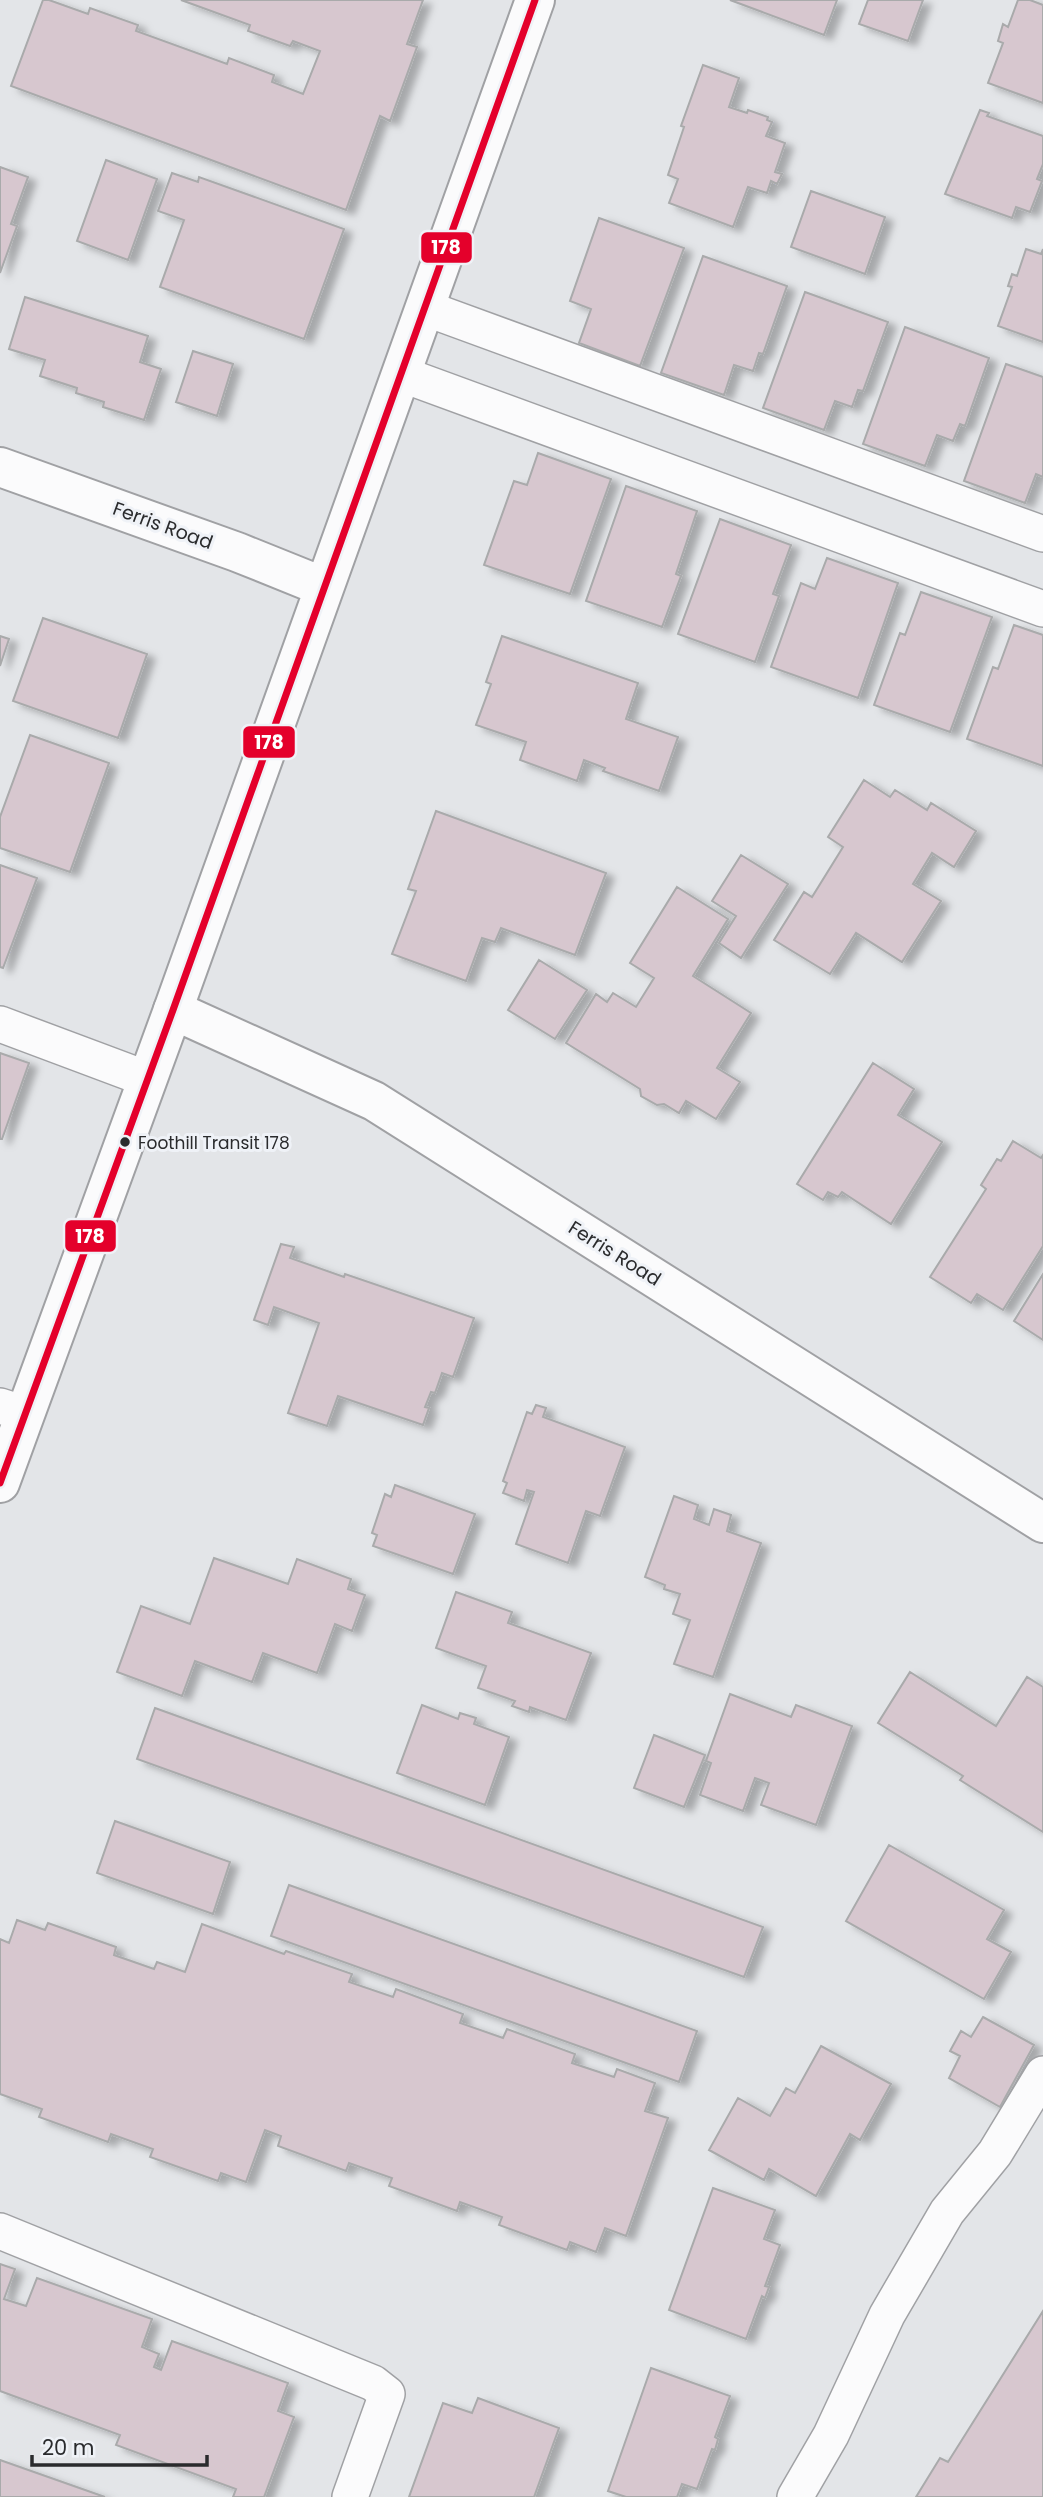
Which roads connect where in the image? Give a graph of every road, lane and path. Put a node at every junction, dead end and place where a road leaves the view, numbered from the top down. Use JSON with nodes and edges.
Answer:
{"nodes":[{"id":1,"x":535,"y":0,"type":"edge"},
{"id":2,"x":425,"y":307,"type":"junction"},
{"id":3,"x":401,"y":374,"type":"junction"},
{"id":4,"x":0,"y":467,"type":"edge"},
{"id":5,"x":1043,"y":534,"type":"edge"},
{"id":6,"x":324,"y":587,"type":"junction"},
{"id":7,"x":1043,"y":609,"type":"edge"},
{"id":8,"x":173,"y":1010,"type":"junction"},
{"id":9,"x":0,"y":1024,"type":"edge"},
{"id":10,"x":147,"y":1079,"type":"junction"},
{"id":11,"x":12,"y":1410,"type":"edge"},
{"id":12,"x":0,"y":1483,"type":"edge"},
{"id":13,"x":1043,"y":1523,"type":"edge"},
{"id":14,"x":1043,"y":2074,"type":"edge"},
{"id":15,"x":0,"y":2231,"type":"edge"},
{"id":16,"x":350,"y":2497,"type":"edge"},
{"id":17,"x":795,"y":2497,"type":"edge"}],
"edges":[{"from":1,"to":2,"type":"street"},
{"from":2,"to":3,"type":"street"},
{"from":2,"to":5,"type":"lane"},
{"from":3,"to":6,"type":"street"},
{"from":3,"to":7,"type":"lane"},
{"from":4,"to":6,"type":"street","name":"Ferris Road"},
{"from":6,"to":8,"type":"street"},
{"from":8,"to":10,"type":"street"},
{"from":8,"to":13,"type":"street","name":"Ferris Road"},
{"from":9,"to":10,"type":"lane"},
{"from":10,"to":11,"type":"street"},
{"from":11,"to":12,"type":"street"},
{"from":14,"to":17,"type":"lane"},
{"from":15,"to":16,"type":"lane"}]}
